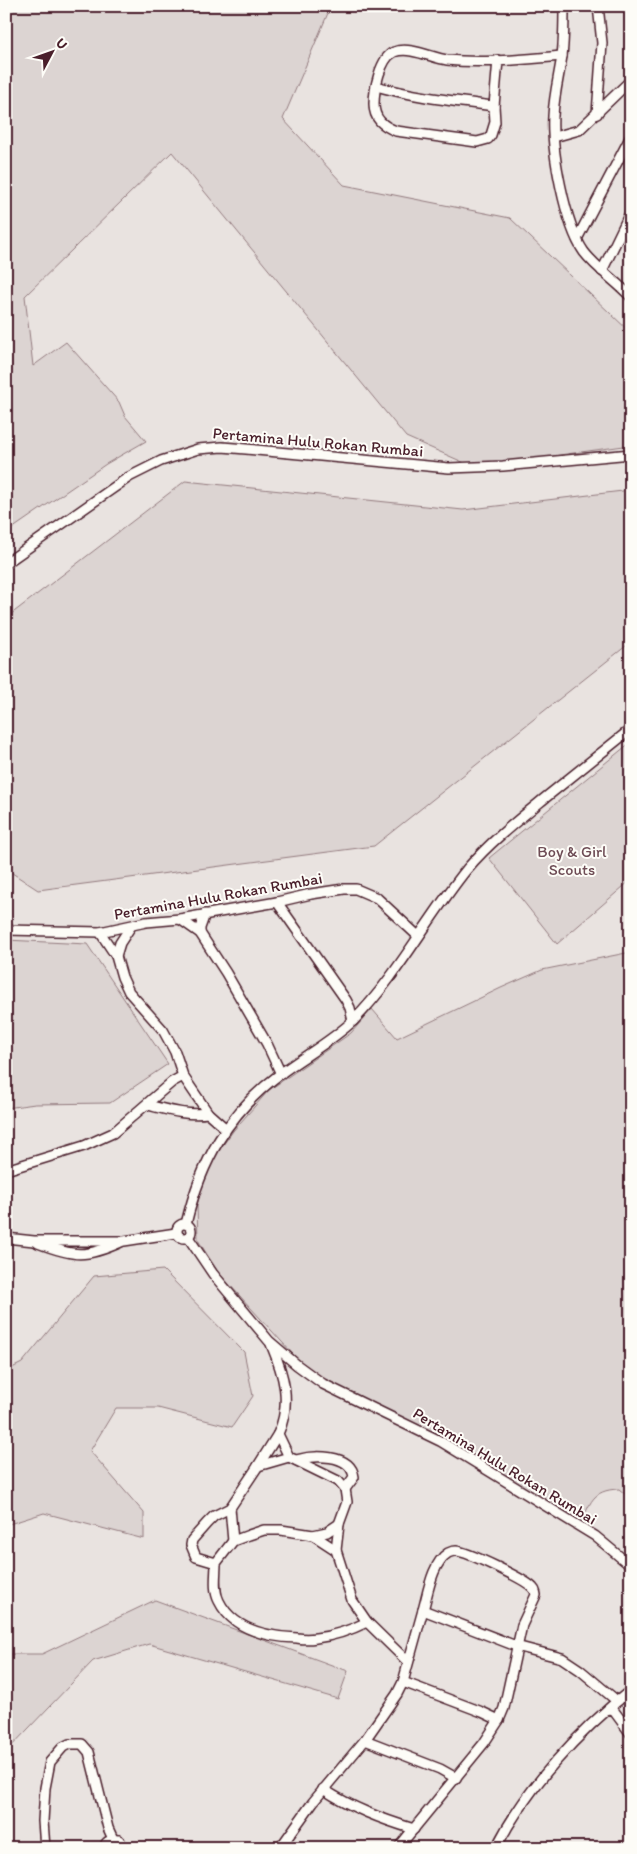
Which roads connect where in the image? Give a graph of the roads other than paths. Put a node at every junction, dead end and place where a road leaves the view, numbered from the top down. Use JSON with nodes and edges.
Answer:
{"nodes":[{"id":1,"x":564,"y":6,"type":"edge"},
{"id":2,"x":598,"y":6,"type":"edge"},
{"id":3,"x":562,"y":56,"type":"junction"},
{"id":4,"x":498,"y":60,"type":"junction"},
{"id":5,"x":631,"y":80,"type":"edge"},
{"id":6,"x":376,"y":86,"type":"junction"},
{"id":7,"x":494,"y":106,"type":"junction"},
{"id":8,"x":597,"y":114,"type":"junction"},
{"id":9,"x":554,"y":136,"type":"junction"},
{"id":10,"x":631,"y":136,"type":"edge"},
{"id":11,"x":631,"y":211,"type":"edge"},
{"id":12,"x":577,"y":239,"type":"junction"},
{"id":13,"x":602,"y":271,"type":"junction"},
{"id":14,"x":631,"y":282,"type":"edge"},
{"id":15,"x":623,"y":288,"type":"junction"},
{"id":16,"x":631,"y":297,"type":"edge"},
{"id":17,"x":631,"y":454,"type":"edge"},
{"id":18,"x":6,"y":564,"type":"edge"},
{"id":19,"x":631,"y":729,"type":"edge"},
{"id":20,"x":277,"y":902,"type":"junction"},
{"id":21,"x":205,"y":914,"type":"junction"},
{"id":22,"x":180,"y":919,"type":"junction"},
{"id":23,"x":131,"y":926,"type":"junction"},
{"id":24,"x":6,"y":930,"type":"edge"},
{"id":25,"x":100,"y":932,"type":"junction"},
{"id":26,"x":200,"y":933,"type":"junction"},
{"id":27,"x":418,"y":936,"type":"junction"},
{"id":28,"x":116,"y":956,"type":"junction"},
{"id":29,"x":353,"y":1021,"type":"junction"},
{"id":30,"x":281,"y":1074,"type":"junction"},
{"id":31,"x":183,"y":1076,"type":"junction"},
{"id":32,"x":148,"y":1105,"type":"junction"},
{"id":33,"x":208,"y":1113,"type":"junction"},
{"id":34,"x":225,"y":1128,"type":"junction"},
{"id":35,"x":6,"y":1170,"type":"edge"},
{"id":36,"x":186,"y":1224,"type":"junction"},
{"id":37,"x":176,"y":1233,"type":"junction"},
{"id":38,"x":6,"y":1238,"type":"edge"},
{"id":39,"x":188,"y":1238,"type":"junction"},
{"id":40,"x":34,"y":1241,"type":"junction"},
{"id":41,"x":124,"y":1241,"type":"junction"},
{"id":42,"x":270,"y":1341,"type":"junction"},
{"id":43,"x":278,"y":1434,"type":"junction"},
{"id":44,"x":292,"y":1458,"type":"junction"},
{"id":45,"x":258,"y":1466,"type":"junction"},
{"id":46,"x":344,"y":1489,"type":"junction"},
{"id":47,"x":230,"y":1508,"type":"junction"},
{"id":48,"x":339,"y":1524,"type":"junction"},
{"id":49,"x":313,"y":1535,"type":"junction"},
{"id":50,"x":233,"y":1540,"type":"junction"},
{"id":51,"x":336,"y":1550,"type":"junction"},
{"id":52,"x":216,"y":1563,"type":"junction"},
{"id":53,"x":631,"y":1566,"type":"edge"},
{"id":54,"x":423,"y":1610,"type":"junction"},
{"id":55,"x":367,"y":1622,"type":"junction"},
{"id":56,"x":516,"y":1646,"type":"junction"},
{"id":57,"x":408,"y":1662,"type":"junction"},
{"id":58,"x":404,"y":1682,"type":"junction"},
{"id":59,"x":631,"y":1690,"type":"edge"},
{"id":60,"x":614,"y":1704,"type":"junction"},
{"id":61,"x":499,"y":1720,"type":"junction"},
{"id":62,"x":631,"y":1734,"type":"edge"},
{"id":63,"x":365,"y":1740,"type":"junction"},
{"id":64,"x":456,"y":1778,"type":"junction"},
{"id":65,"x":323,"y":1789,"type":"junction"},
{"id":66,"x":414,"y":1829,"type":"junction"},
{"id":67,"x":113,"y":1839,"type":"junction"},
{"id":68,"x":281,"y":1846,"type":"edge"},
{"id":69,"x":45,"y":1848,"type":"edge"},
{"id":70,"x":104,"y":1848,"type":"edge"},
{"id":71,"x":124,"y":1848,"type":"edge"},
{"id":72,"x":290,"y":1848,"type":"edge"},
{"id":73,"x":398,"y":1848,"type":"edge"},
{"id":74,"x":496,"y":1848,"type":"edge"}],
"edges":[{"from":1,"to":3,"type":"street"},
{"from":2,"to":8,"type":"street"},
{"from":3,"to":4,"type":"street"},
{"from":3,"to":9,"type":"street"},
{"from":4,"to":6,"type":"street"},
{"from":4,"to":7,"type":"street"},
{"from":5,"to":8,"type":"street"},
{"from":6,"to":7,"type":"street"},
{"from":6,"to":7,"type":"street"},
{"from":8,"to":9,"type":"street"},
{"from":9,"to":12,"type":"street"},
{"from":10,"to":12,"type":"street"},
{"from":11,"to":13,"type":"street"},
{"from":12,"to":13,"type":"street"},
{"from":13,"to":15,"type":"street"},
{"from":14,"to":15,"type":"street"},
{"from":15,"to":16,"type":"street"},
{"from":17,"to":18,"type":"street","name":"Pertamina Hulu Rokan Rumbai"},
{"from":19,"to":27,"type":"street"},
{"from":20,"to":21,"type":"street","name":"Pertamina Hulu Rokan Rumbai"},
{"from":20,"to":27,"type":"street","name":"Pertamina Hulu Rokan Rumbai"},
{"from":20,"to":29,"type":"street"},
{"from":21,"to":22,"type":"street","name":"Pertamina Hulu Rokan Rumbai"},
{"from":21,"to":26,"type":"street"},
{"from":22,"to":23,"type":"street","name":"Pertamina Hulu Rokan Rumbai"},
{"from":22,"to":26,"type":"street"},
{"from":23,"to":25,"type":"street","name":"Pertamina Hulu Rokan Rumbai"},
{"from":23,"to":28,"type":"street"},
{"from":24,"to":25,"type":"street","name":"Pertamina Hulu Rokan Rumbai"},
{"from":25,"to":28,"type":"street"},
{"from":26,"to":30,"type":"street"},
{"from":27,"to":29,"type":"street"},
{"from":28,"to":31,"type":"street"},
{"from":29,"to":30,"type":"street"},
{"from":30,"to":34,"type":"street"},
{"from":31,"to":32,"type":"street"},
{"from":31,"to":33,"type":"street"},
{"from":32,"to":33,"type":"street"},
{"from":32,"to":35,"type":"street"},
{"from":33,"to":34,"type":"street"},
{"from":34,"to":36,"type":"street"},
{"from":36,"to":37,"type":"street"},
{"from":36,"to":39,"type":"street"},
{"from":37,"to":39,"type":"street"},
{"from":37,"to":41,"type":"street"},
{"from":38,"to":40,"type":"street"},
{"from":39,"to":42,"type":"street","name":"Pertamina Hulu Rokan Rumbai"},
{"from":40,"to":41,"type":"street"},
{"from":40,"to":41,"type":"street"},
{"from":42,"to":43,"type":"street"},
{"from":42,"to":53,"type":"street","name":"Pertamina Hulu Rokan Rumbai"},
{"from":43,"to":44,"type":"street"},
{"from":43,"to":45,"type":"street"},
{"from":44,"to":45,"type":"street"},
{"from":44,"to":46,"type":"street"},
{"from":44,"to":46,"type":"street"},
{"from":45,"to":47,"type":"street"},
{"from":46,"to":48,"type":"street"},
{"from":47,"to":50,"type":"street"},
{"from":47,"to":52,"type":"street"},
{"from":48,"to":49,"type":"street"},
{"from":48,"to":51,"type":"street"},
{"from":49,"to":50,"type":"street"},
{"from":49,"to":51,"type":"street"},
{"from":50,"to":52,"type":"street"},
{"from":51,"to":55,"type":"street"},
{"from":52,"to":55,"type":"street"},
{"from":54,"to":56,"type":"street"},
{"from":54,"to":56,"type":"street"},
{"from":54,"to":57,"type":"street"},
{"from":55,"to":57,"type":"street"},
{"from":56,"to":60,"type":"street"},
{"from":56,"to":61,"type":"street"},
{"from":57,"to":58,"type":"street"},
{"from":58,"to":61,"type":"street"},
{"from":58,"to":63,"type":"street"},
{"from":59,"to":60,"type":"street"},
{"from":60,"to":62,"type":"street"},
{"from":60,"to":74,"type":"street"},
{"from":61,"to":64,"type":"street"},
{"from":63,"to":64,"type":"street"},
{"from":63,"to":65,"type":"street"},
{"from":64,"to":66,"type":"street"},
{"from":65,"to":66,"type":"street"},
{"from":65,"to":68,"type":"street"},
{"from":66,"to":73,"type":"street"},
{"from":67,"to":69,"type":"street"},
{"from":67,"to":70,"type":"street"},
{"from":67,"to":71,"type":"street"},
{"from":68,"to":72,"type":"street"}]}
